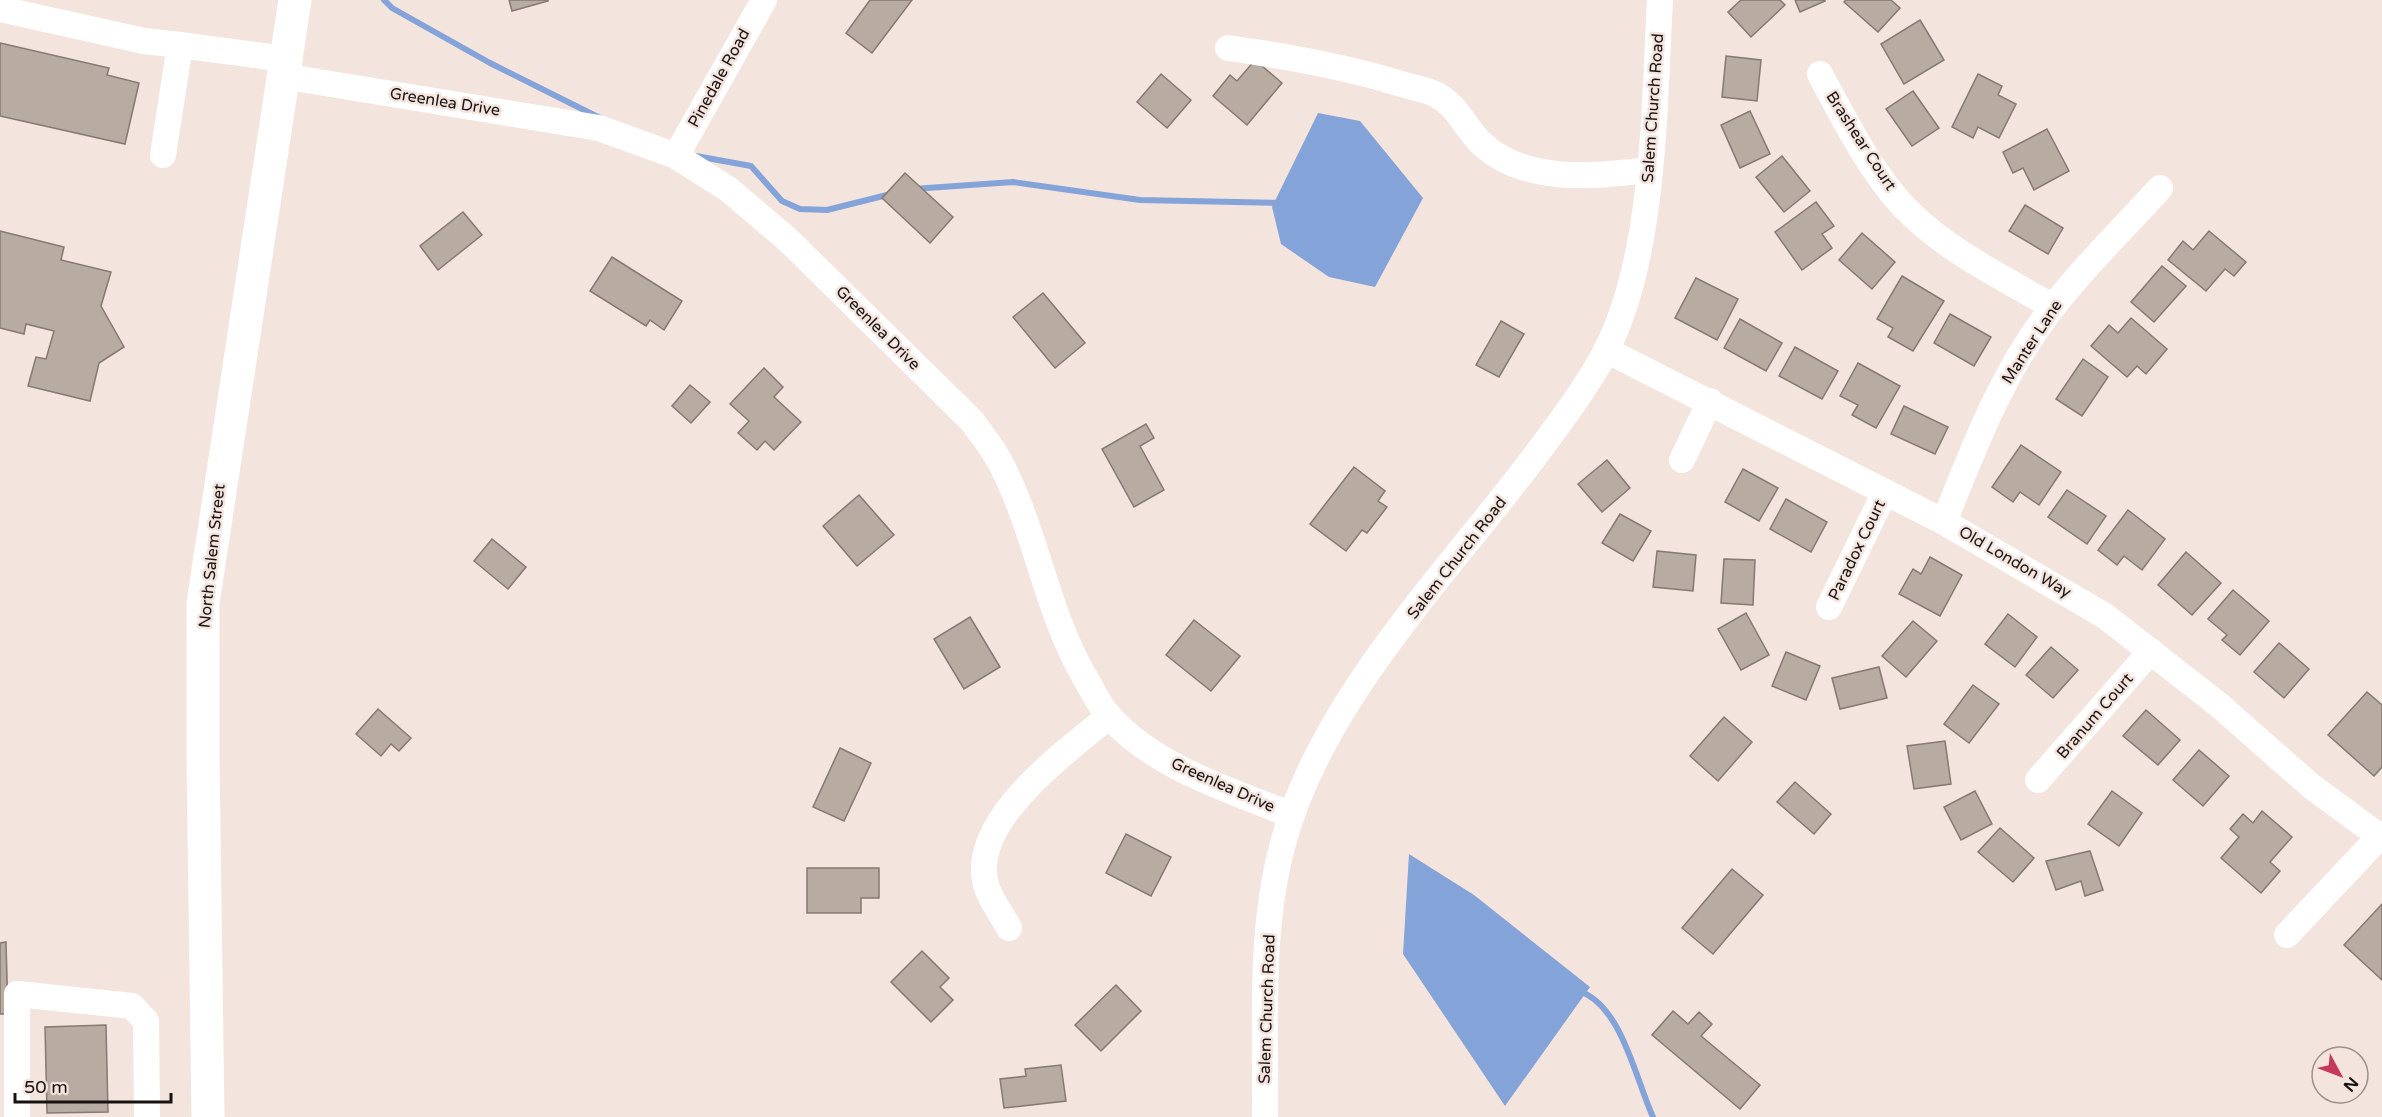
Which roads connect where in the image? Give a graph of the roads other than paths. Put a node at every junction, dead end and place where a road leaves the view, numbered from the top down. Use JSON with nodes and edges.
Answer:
{"nodes":[{"id":1,"x":295,"y":0,"type":"edge"},
{"id":2,"x":764,"y":0,"type":"edge"},
{"id":3,"x":1660,"y":0,"type":"edge"},
{"id":4,"x":0,"y":9,"type":"edge"},
{"id":5,"x":180,"y":45,"type":"junction"},
{"id":6,"x":1228,"y":48,"type":"dead end"},
{"id":7,"x":283,"y":68,"type":"junction"},
{"id":8,"x":1820,"y":74,"type":"dead end"},
{"id":9,"x":163,"y":155,"type":"dead end"},
{"id":10,"x":676,"y":156,"type":"junction"},
{"id":11,"x":1650,"y":170,"type":"junction"},
{"id":12,"x":2160,"y":188,"type":"dead end"},
{"id":13,"x":2053,"y":307,"type":"junction"},
{"id":14,"x":1606,"y":350,"type":"junction"},
{"id":15,"x":1710,"y":401,"type":"junction"},
{"id":16,"x":1682,"y":460,"type":"dead end"},
{"id":17,"x":1885,"y":492,"type":"junction"},
{"id":18,"x":1944,"y":522,"type":"junction"},
{"id":19,"x":1829,"y":607,"type":"dead end"},
{"id":20,"x":2151,"y":651,"type":"junction"},
{"id":21,"x":1108,"y":716,"type":"junction"},
{"id":22,"x":2038,"y":780,"type":"dead end"},
{"id":23,"x":1292,"y":815,"type":"junction"},
{"id":24,"x":2381,"y":836,"type":"edge"},
{"id":25,"x":1009,"y":928,"type":"dead end"},
{"id":26,"x":2287,"y":935,"type":"dead end"},
{"id":27,"x":17,"y":1117,"type":"edge"},
{"id":28,"x":147,"y":1117,"type":"edge"},
{"id":29,"x":208,"y":1117,"type":"edge"},
{"id":30,"x":1265,"y":1117,"type":"edge"}],
"edges":[{"from":1,"to":7,"type":"main road","name":"North Salem Street"},
{"from":2,"to":10,"type":"street","name":"Pinedale Road"},
{"from":3,"to":11,"type":"street","name":"Salem Church Road"},
{"from":4,"to":5,"type":"street","name":"Greenlea Drive"},
{"from":5,"to":7,"type":"street","name":"Greenlea Drive"},
{"from":5,"to":9,"type":"street"},
{"from":6,"to":11,"type":"street"},
{"from":7,"to":10,"type":"street","name":"Greenlea Drive"},
{"from":7,"to":29,"type":"main road","name":"North Salem Street"},
{"from":8,"to":13,"type":"street","name":"Brashear Court"},
{"from":10,"to":21,"type":"street","name":"Greenlea Drive"},
{"from":11,"to":14,"type":"street","name":"Salem Church Road"},
{"from":12,"to":13,"type":"street","name":"Manter Lane"},
{"from":13,"to":18,"type":"street","name":"Manter Lane"},
{"from":14,"to":15,"type":"street","name":"Old London Way"},
{"from":14,"to":23,"type":"street","name":"Salem Church Road"},
{"from":15,"to":16,"type":"street"},
{"from":15,"to":17,"type":"street","name":"Old London Way"},
{"from":17,"to":18,"type":"street","name":"Old London Way"},
{"from":17,"to":19,"type":"street","name":"Paradox Court"},
{"from":18,"to":20,"type":"street","name":"Old London Way"},
{"from":20,"to":22,"type":"street","name":"Branum Court"},
{"from":20,"to":24,"type":"street","name":"Old London Way"},
{"from":21,"to":23,"type":"street","name":"Greenlea Drive"},
{"from":21,"to":25,"type":"street"},
{"from":23,"to":30,"type":"street","name":"Salem Church Road"},
{"from":24,"to":26,"type":"street"},
{"from":27,"to":28,"type":"street"}]}
